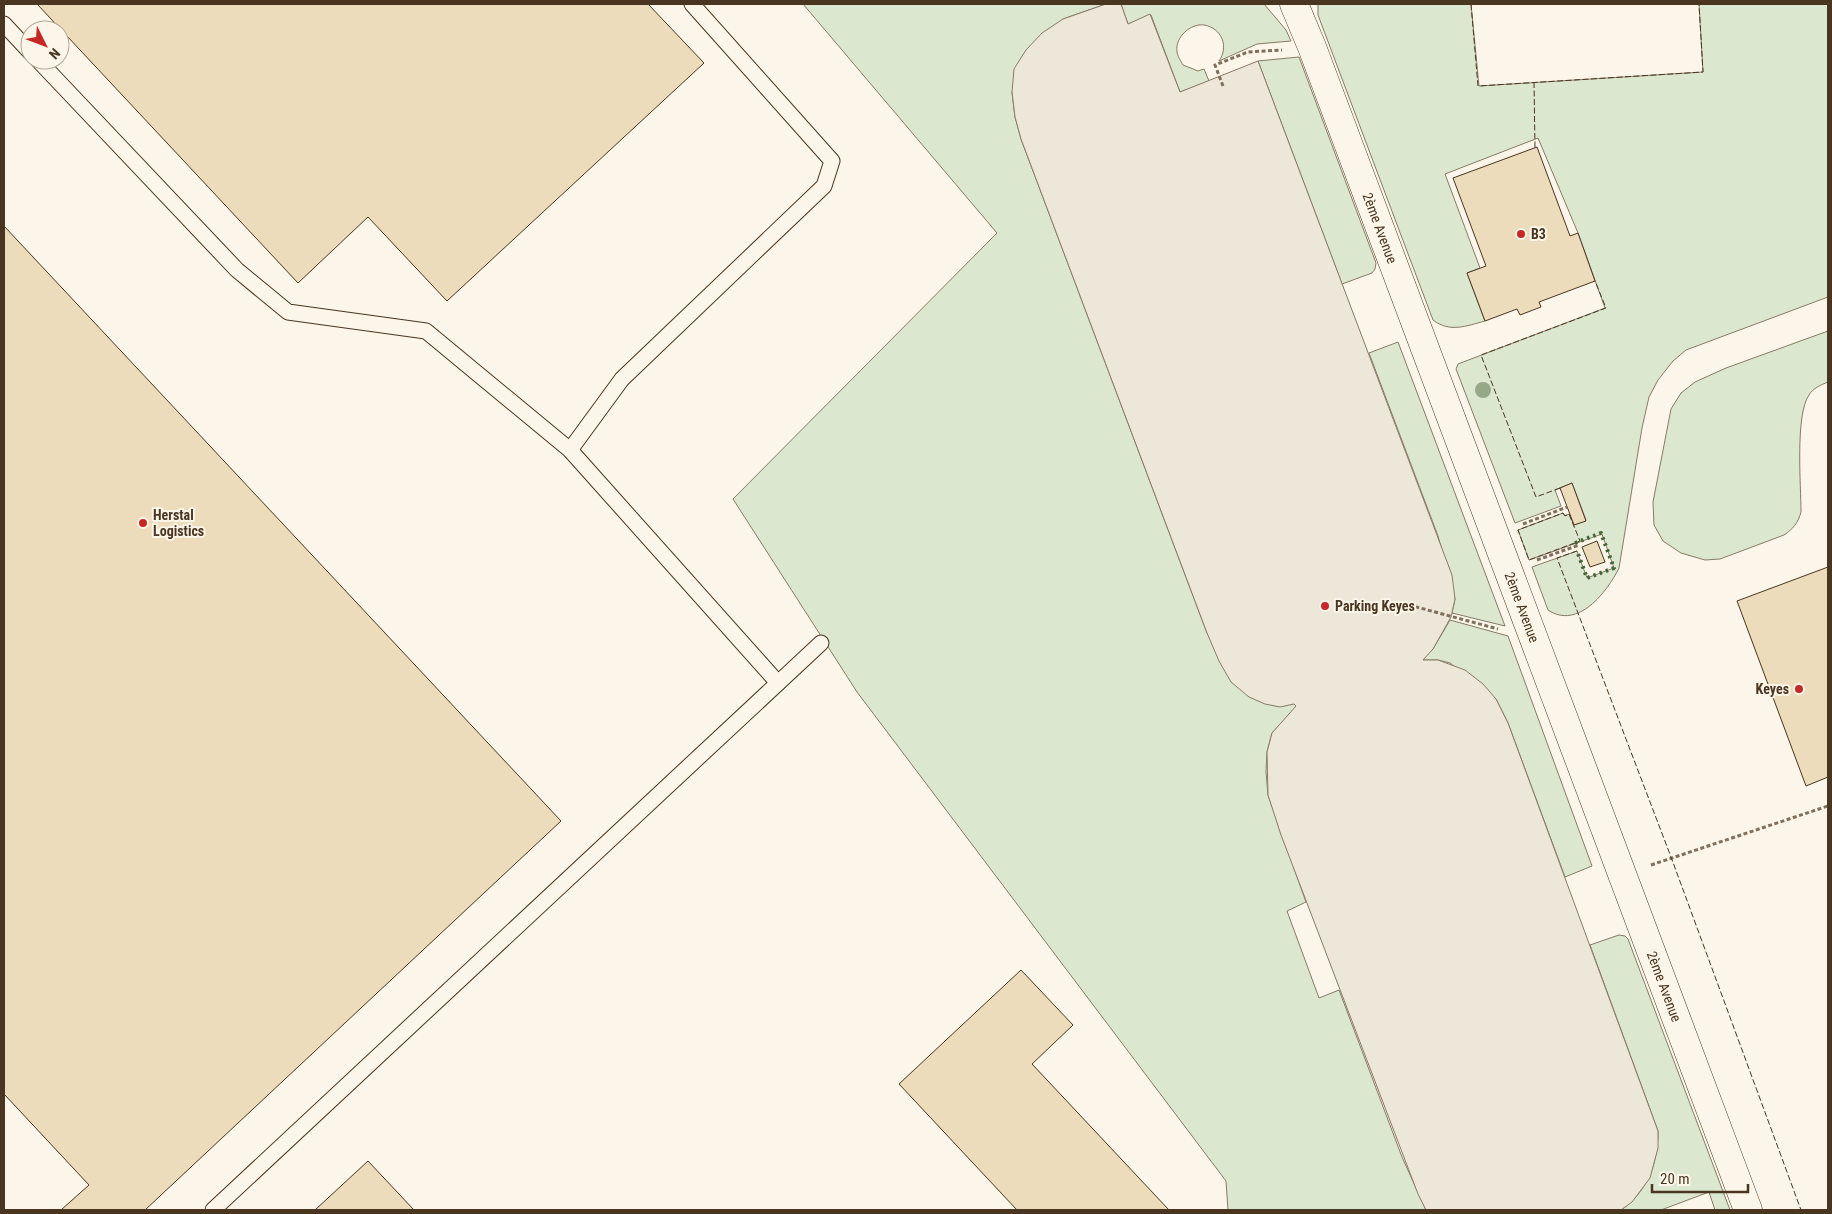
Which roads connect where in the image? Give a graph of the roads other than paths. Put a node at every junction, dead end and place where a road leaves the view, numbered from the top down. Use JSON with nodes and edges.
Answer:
{"nodes":[{"id":1,"x":692,"y":4,"type":"edge"},
{"id":2,"x":1294,"y":4,"type":"edge"},
{"id":3,"x":4,"y":24,"type":"edge"},
{"id":4,"x":20,"y":41,"type":"edge"},
{"id":5,"x":47,"y":70,"type":"edge"},
{"id":6,"x":570,"y":450,"type":"junction"},
{"id":7,"x":821,"y":643,"type":"dead end"},
{"id":8,"x":778,"y":683,"type":"junction"},
{"id":9,"x":213,"y":1210,"type":"edge"},
{"id":10,"x":1748,"y":1210,"type":"edge"}],
"edges":[{"from":1,"to":6,"type":"lane"},
{"from":2,"to":10,"type":"street","name":"2ème Avenue"},
{"from":3,"to":4,"type":"lane"},
{"from":5,"to":6,"type":"lane"},
{"from":6,"to":8,"type":"lane"},
{"from":7,"to":8,"type":"lane"},
{"from":8,"to":9,"type":"lane"}]}
